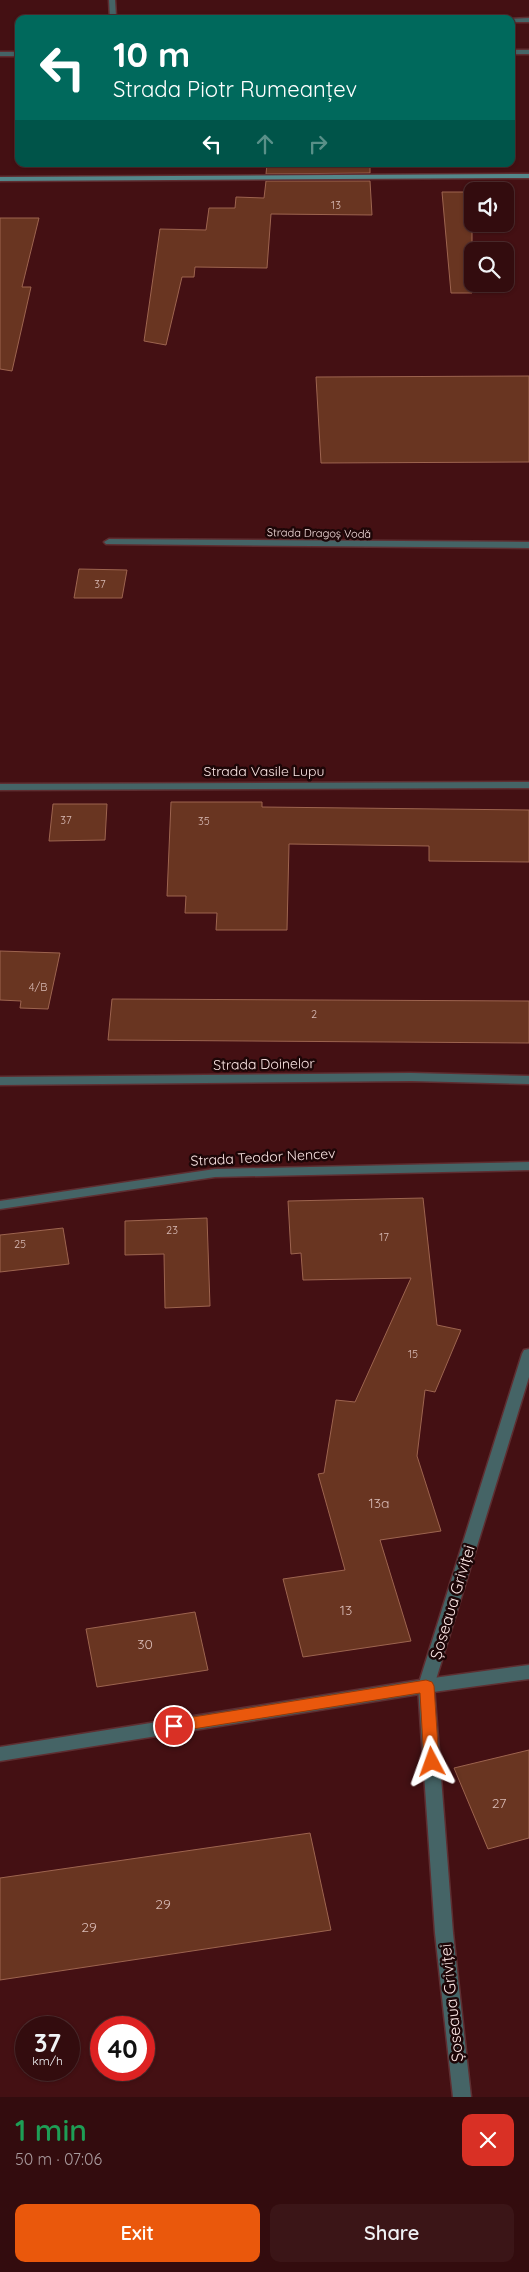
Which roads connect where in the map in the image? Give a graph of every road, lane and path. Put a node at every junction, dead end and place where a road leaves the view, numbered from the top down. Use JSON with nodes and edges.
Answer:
{"nodes":[{"id":1,"x":112,"y":0,"type":"edge"},
{"id":2,"x":113,"y":15,"type":"edge"},
{"id":3,"x":515,"y":20,"type":"edge"},
{"id":4,"x":529,"y":20,"type":"edge"},
{"id":5,"x":515,"y":52,"type":"edge"},
{"id":6,"x":529,"y":52,"type":"edge"},
{"id":7,"x":0,"y":54,"type":"edge"},
{"id":8,"x":15,"y":54,"type":"edge"},
{"id":9,"x":529,"y":176,"type":"edge"},
{"id":10,"x":0,"y":178,"type":"edge"},
{"id":11,"x":109,"y":542,"type":"dead end"},
{"id":12,"x":529,"y":544,"type":"edge"},
{"id":13,"x":529,"y":785,"type":"edge"},
{"id":14,"x":0,"y":787,"type":"edge"},
{"id":15,"x":529,"y":1080,"type":"edge"},
{"id":16,"x":0,"y":1081,"type":"edge"},
{"id":17,"x":529,"y":1166,"type":"edge"},
{"id":18,"x":0,"y":1204,"type":"edge"},
{"id":19,"x":529,"y":1354,"type":"edge"},
{"id":20,"x":529,"y":1672,"type":"edge"},
{"id":21,"x":426,"y":1686,"type":"junction"},
{"id":22,"x":0,"y":1754,"type":"edge"},
{"id":23,"x":462,"y":2097,"type":"edge"}],
"edges":[{"from":1,"to":2,"type":"street"},
{"from":3,"to":4,"type":"street"},
{"from":5,"to":6,"type":"street"},
{"from":7,"to":8,"type":"street"},
{"from":9,"to":10,"type":"main road"},
{"from":11,"to":12,"type":"street","name":"Strada Dragoș Vodă"},
{"from":13,"to":14,"type":"street","name":"Strada Vasile Lupu"},
{"from":15,"to":16,"type":"street","name":"Strada Doinelor"},
{"from":17,"to":18,"type":"street","name":"Strada Teodor Nencev"},
{"from":19,"to":21,"type":"street","name":"Șoseaua Griviţei"},
{"from":20,"to":21,"type":"street"},
{"from":21,"to":22,"type":"street"},
{"from":21,"to":23,"type":"street","name":"Șoseaua Griviţei"}]}
